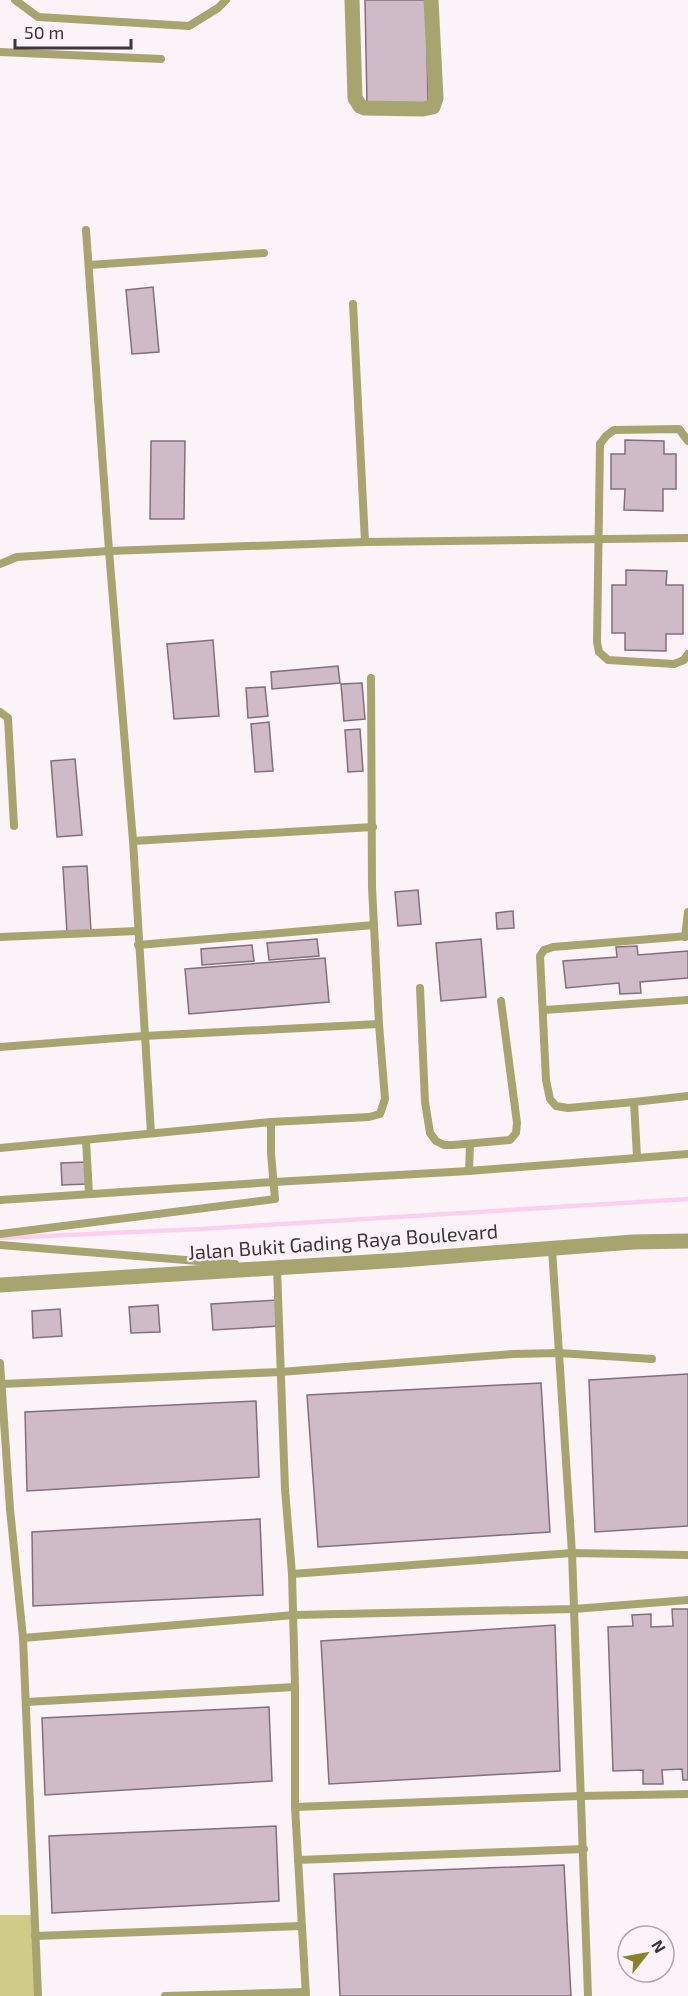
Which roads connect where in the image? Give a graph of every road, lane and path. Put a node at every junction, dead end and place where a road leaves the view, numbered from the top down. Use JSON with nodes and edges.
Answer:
{"nodes":[{"id":1,"x":15,"y":0,"type":"edge"},
{"id":2,"x":226,"y":0,"type":"edge"},
{"id":3,"x":352,"y":0,"type":"edge"},
{"id":4,"x":431,"y":0,"type":"edge"},
{"id":5,"x":0,"y":52,"type":"edge"},
{"id":6,"x":161,"y":59,"type":"dead end"},
{"id":7,"x":86,"y":230,"type":"dead end"},
{"id":8,"x":264,"y":253,"type":"dead end"},
{"id":9,"x":88,"y":265,"type":"junction"},
{"id":10,"x":353,"y":304,"type":"dead end"},
{"id":11,"x":688,"y":441,"type":"edge"},
{"id":12,"x":688,"y":538,"type":"edge"},
{"id":13,"x":598,"y":539,"type":"junction"},
{"id":14,"x":365,"y":542,"type":"junction"},
{"id":15,"x":109,"y":551,"type":"junction"},
{"id":16,"x":0,"y":564,"type":"edge"},
{"id":17,"x":688,"y":654,"type":"edge"},
{"id":18,"x":371,"y":678,"type":"dead end"},
{"id":19,"x":0,"y":712,"type":"edge"},
{"id":20,"x":14,"y":826,"type":"dead end"},
{"id":21,"x":373,"y":827,"type":"junction"},
{"id":22,"x":132,"y":841,"type":"junction"},
{"id":23,"x":688,"y":912,"type":"edge"},
{"id":24,"x":374,"y":925,"type":"junction"},
{"id":25,"x":137,"y":932,"type":"junction"},
{"id":26,"x":0,"y":937,"type":"edge"},
{"id":27,"x":686,"y":937,"type":"edge"},
{"id":28,"x":138,"y":945,"type":"junction"},
{"id":29,"x":420,"y":988,"type":"dead end"},
{"id":30,"x":688,"y":1000,"type":"edge"},
{"id":31,"x":501,"y":1001,"type":"dead end"},
{"id":32,"x":544,"y":1010,"type":"junction"},
{"id":33,"x":379,"y":1024,"type":"junction"},
{"id":34,"x":144,"y":1036,"type":"junction"},
{"id":35,"x":0,"y":1047,"type":"edge"},
{"id":36,"x":688,"y":1096,"type":"edge"},
{"id":37,"x":634,"y":1102,"type":"junction"},
{"id":38,"x":271,"y":1122,"type":"junction"},
{"id":39,"x":152,"y":1133,"type":"junction"},
{"id":40,"x":86,"y":1140,"type":"junction"},
{"id":41,"x":470,"y":1144,"type":"junction"},
{"id":42,"x":0,"y":1148,"type":"edge"},
{"id":43,"x":688,"y":1154,"type":"edge"},
{"id":44,"x":637,"y":1157,"type":"junction"},
{"id":45,"x":469,"y":1171,"type":"junction"},
{"id":46,"x":274,"y":1182,"type":"junction"},
{"id":47,"x":89,"y":1194,"type":"junction"},
{"id":48,"x":0,"y":1200,"type":"edge"},
{"id":49,"x":0,"y":1234,"type":"edge"},
{"id":50,"x":688,"y":1241,"type":"edge"},
{"id":51,"x":0,"y":1245,"type":"edge"},
{"id":52,"x":552,"y":1249,"type":"junction"},
{"id":53,"x":278,"y":1268,"type":"junction"},
{"id":54,"x":0,"y":1285,"type":"edge"},
{"id":55,"x":559,"y":1353,"type":"junction"},
{"id":56,"x":652,"y":1359,"type":"dead end"},
{"id":57,"x":0,"y":1363,"type":"edge"},
{"id":58,"x":280,"y":1372,"type":"junction"},
{"id":59,"x":2,"y":1384,"type":"junction"},
{"id":60,"x":572,"y":1553,"type":"junction"},
{"id":61,"x":688,"y":1555,"type":"edge"},
{"id":62,"x":292,"y":1574,"type":"junction"},
{"id":63,"x":688,"y":1600,"type":"edge"},
{"id":64,"x":574,"y":1609,"type":"junction"},
{"id":65,"x":294,"y":1615,"type":"junction"},
{"id":66,"x":23,"y":1638,"type":"junction"},
{"id":67,"x":295,"y":1687,"type":"junction"},
{"id":68,"x":26,"y":1702,"type":"junction"},
{"id":69,"x":688,"y":1794,"type":"edge"},
{"id":70,"x":581,"y":1796,"type":"junction"},
{"id":71,"x":295,"y":1807,"type":"junction"},
{"id":72,"x":584,"y":1849,"type":"junction"},
{"id":73,"x":298,"y":1860,"type":"junction"},
{"id":74,"x":301,"y":1926,"type":"junction"},
{"id":75,"x":35,"y":1936,"type":"junction"},
{"id":76,"x":306,"y":1994,"type":"edge"},
{"id":77,"x":38,"y":1996,"type":"edge"},
{"id":78,"x":165,"y":1996,"type":"edge"},
{"id":79,"x":588,"y":1996,"type":"edge"}],
"edges":[{"from":1,"to":2,"type":"lane"},
{"from":3,"to":4,"type":"street"},
{"from":5,"to":6,"type":"lane"},
{"from":7,"to":9,"type":"lane"},
{"from":8,"to":9,"type":"lane"},
{"from":9,"to":15,"type":"lane"},
{"from":10,"to":14,"type":"lane"},
{"from":11,"to":13,"type":"lane"},
{"from":12,"to":13,"type":"lane"},
{"from":13,"to":14,"type":"lane"},
{"from":13,"to":17,"type":"lane"},
{"from":14,"to":15,"type":"lane"},
{"from":15,"to":16,"type":"lane"},
{"from":15,"to":22,"type":"lane"},
{"from":18,"to":21,"type":"lane"},
{"from":19,"to":20,"type":"lane"},
{"from":21,"to":22,"type":"lane"},
{"from":21,"to":24,"type":"lane"},
{"from":22,"to":25,"type":"lane"},
{"from":23,"to":27,"type":"lane"},
{"from":24,"to":28,"type":"lane"},
{"from":24,"to":33,"type":"lane"},
{"from":25,"to":26,"type":"lane"},
{"from":25,"to":28,"type":"lane"},
{"from":27,"to":32,"type":"lane"},
{"from":28,"to":34,"type":"lane"},
{"from":29,"to":41,"type":"lane"},
{"from":30,"to":32,"type":"lane"},
{"from":31,"to":41,"type":"lane"},
{"from":32,"to":37,"type":"lane"},
{"from":33,"to":34,"type":"lane"},
{"from":33,"to":38,"type":"lane"},
{"from":34,"to":35,"type":"lane"},
{"from":34,"to":39,"type":"lane"},
{"from":36,"to":37,"type":"lane"},
{"from":37,"to":44,"type":"lane"},
{"from":38,"to":39,"type":"lane"},
{"from":38,"to":46,"type":"lane"},
{"from":39,"to":40,"type":"lane"},
{"from":40,"to":42,"type":"lane"},
{"from":40,"to":47,"type":"lane"},
{"from":41,"to":45,"type":"lane"},
{"from":43,"to":44,"type":"lane"},
{"from":44,"to":45,"type":"lane"},
{"from":45,"to":46,"type":"lane"},
{"from":46,"to":47,"type":"lane"},
{"from":46,"to":49,"type":"lane"},
{"from":47,"to":48,"type":"lane"},
{"from":50,"to":52,"type":"street","name":"Jalan Bukit Gading Raya Boulevard"},
{"from":51,"to":53,"type":"lane"},
{"from":52,"to":53,"type":"street","name":"Jalan Bukit Gading Raya Boulevard"},
{"from":52,"to":55,"type":"lane"},
{"from":53,"to":54,"type":"street","name":"Jalan Bukit Gading Raya Boulevard"},
{"from":53,"to":58,"type":"lane"},
{"from":55,"to":56,"type":"lane"},
{"from":55,"to":58,"type":"lane"},
{"from":55,"to":60,"type":"lane"},
{"from":57,"to":59,"type":"lane"},
{"from":58,"to":59,"type":"lane"},
{"from":58,"to":62,"type":"lane"},
{"from":59,"to":66,"type":"lane"},
{"from":60,"to":61,"type":"lane"},
{"from":60,"to":62,"type":"lane"},
{"from":60,"to":64,"type":"lane"},
{"from":62,"to":65,"type":"lane"},
{"from":63,"to":64,"type":"lane"},
{"from":64,"to":65,"type":"lane"},
{"from":64,"to":70,"type":"lane"},
{"from":65,"to":66,"type":"lane"},
{"from":65,"to":67,"type":"lane"},
{"from":66,"to":68,"type":"lane"},
{"from":67,"to":68,"type":"lane"},
{"from":67,"to":71,"type":"lane"},
{"from":68,"to":75,"type":"lane"},
{"from":69,"to":70,"type":"lane"},
{"from":70,"to":71,"type":"lane"},
{"from":70,"to":72,"type":"lane"},
{"from":71,"to":73,"type":"lane"},
{"from":72,"to":73,"type":"lane"},
{"from":72,"to":79,"type":"lane"},
{"from":73,"to":74,"type":"lane"},
{"from":74,"to":75,"type":"lane"},
{"from":74,"to":76,"type":"lane"},
{"from":75,"to":77,"type":"lane"},
{"from":76,"to":78,"type":"lane"}]}
